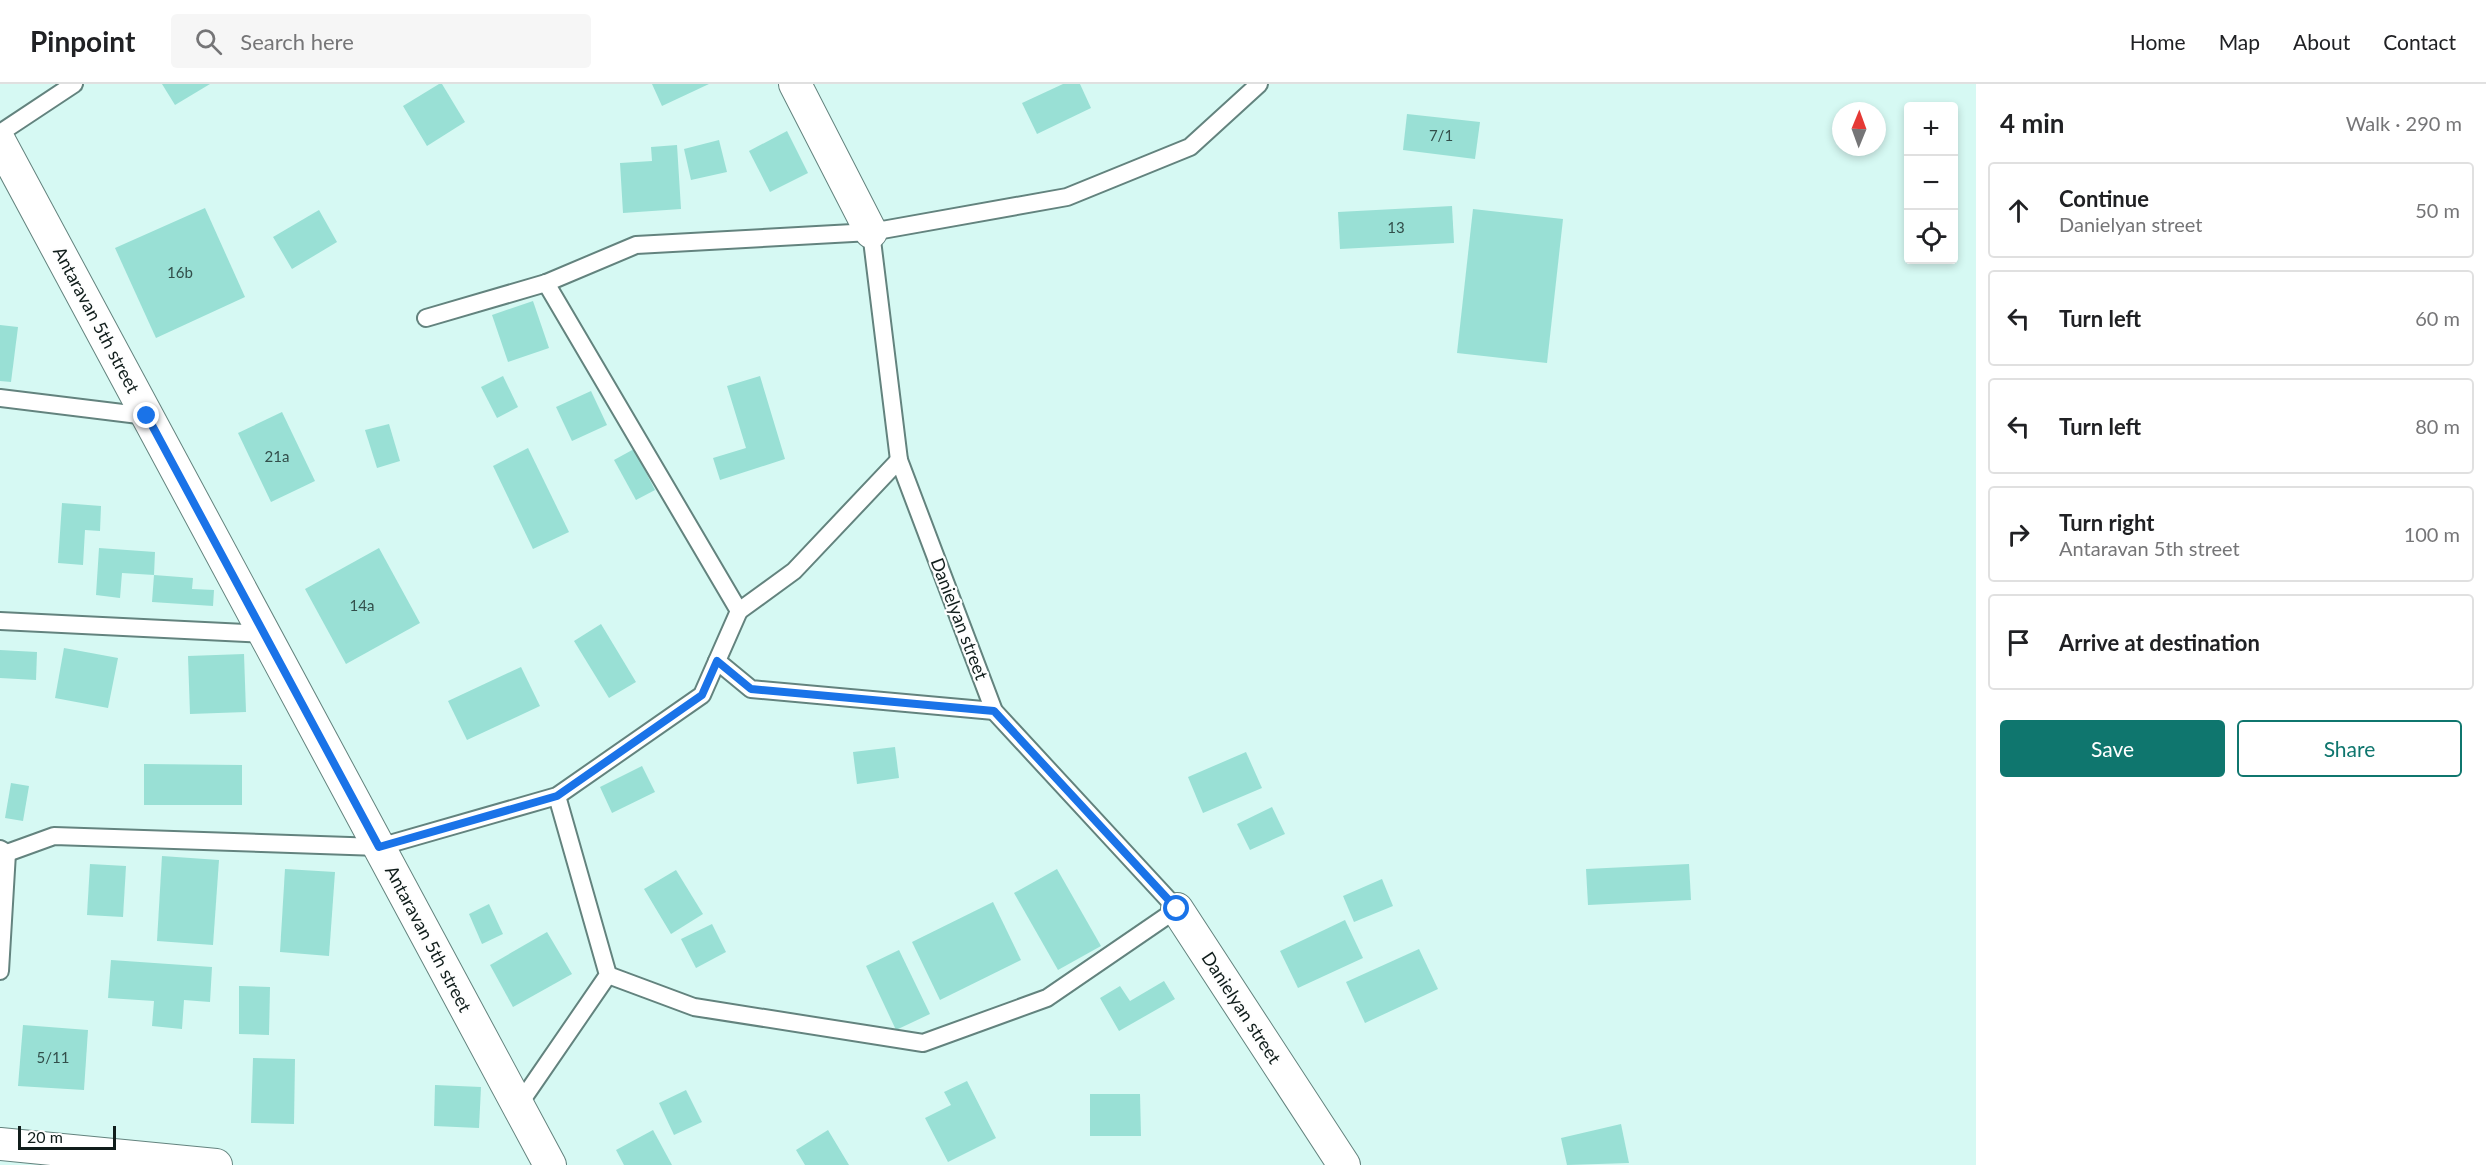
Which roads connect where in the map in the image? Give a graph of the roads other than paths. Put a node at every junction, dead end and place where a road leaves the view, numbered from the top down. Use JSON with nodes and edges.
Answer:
{"nodes":[{"id":1,"x":74,"y":84,"type":"edge"},
{"id":2,"x":795,"y":84,"type":"edge"},
{"id":3,"x":1259,"y":84,"type":"edge"},
{"id":4,"x":0,"y":133,"type":"edge"},
{"id":5,"x":0,"y":142,"type":"edge"},
{"id":6,"x":871,"y":232,"type":"junction"},
{"id":7,"x":546,"y":283,"type":"junction"},
{"id":8,"x":426,"y":318,"type":"dead end"},
{"id":9,"x":0,"y":398,"type":"edge"},
{"id":10,"x":147,"y":416,"type":"junction"},
{"id":11,"x":899,"y":460,"type":"junction"},
{"id":12,"x":739,"y":611,"type":"junction"},
{"id":13,"x":0,"y":621,"type":"edge"},
{"id":14,"x":265,"y":634,"type":"junction"},
{"id":15,"x":717,"y":661,"type":"junction"},
{"id":16,"x":994,"y":711,"type":"junction"},
{"id":17,"x":557,"y":796,"type":"junction"},
{"id":18,"x":379,"y":847,"type":"junction"},
{"id":19,"x":3,"y":851,"type":"edge"},
{"id":20,"x":1177,"y":909,"type":"junction"},
{"id":21,"x":0,"y":970,"type":"edge"},
{"id":22,"x":608,"y":975,"type":"junction"},
{"id":23,"x":525,"y":1117,"type":"junction"},
{"id":24,"x":0,"y":1144,"type":"edge"},
{"id":25,"x":179,"y":1163,"type":"edge"},
{"id":26,"x":216,"y":1165,"type":"edge"},
{"id":27,"x":526,"y":1165,"type":"edge"},
{"id":28,"x":550,"y":1165,"type":"edge"},
{"id":29,"x":1344,"y":1165,"type":"edge"}],
"edges":[{"from":1,"to":4,"type":"lane"},
{"from":2,"to":6,"type":"street","name":"Danielyan street"},
{"from":3,"to":6,"type":"lane"},
{"from":5,"to":10,"type":"street","name":"Antaravan 5th street"},
{"from":6,"to":7,"type":"lane"},
{"from":6,"to":11,"type":"lane","name":"Danielyan street"},
{"from":7,"to":8,"type":"lane"},
{"from":7,"to":12,"type":"lane"},
{"from":9,"to":10,"type":"lane"},
{"from":10,"to":14,"type":"street","name":"Antaravan 5th street"},
{"from":11,"to":12,"type":"lane"},
{"from":11,"to":16,"type":"lane","name":"Danielyan street"},
{"from":12,"to":15,"type":"lane"},
{"from":13,"to":14,"type":"lane"},
{"from":14,"to":18,"type":"street","name":"Antaravan 5th street"},
{"from":15,"to":16,"type":"lane"},
{"from":15,"to":17,"type":"lane"},
{"from":16,"to":20,"type":"lane","name":"Danielyan street"},
{"from":17,"to":18,"type":"lane"},
{"from":17,"to":22,"type":"lane"},
{"from":18,"to":19,"type":"lane"},
{"from":18,"to":23,"type":"street","name":"Antaravan 5th street"},
{"from":19,"to":21,"type":"lane"},
{"from":20,"to":22,"type":"lane"},
{"from":20,"to":29,"type":"street","name":"Danielyan street"},
{"from":22,"to":23,"type":"lane"},
{"from":23,"to":27,"type":"street"},
{"from":23,"to":28,"type":"street","name":"Antaravan 5th street"},
{"from":24,"to":25,"type":"street"},
{"from":25,"to":26,"type":"street"}]}
